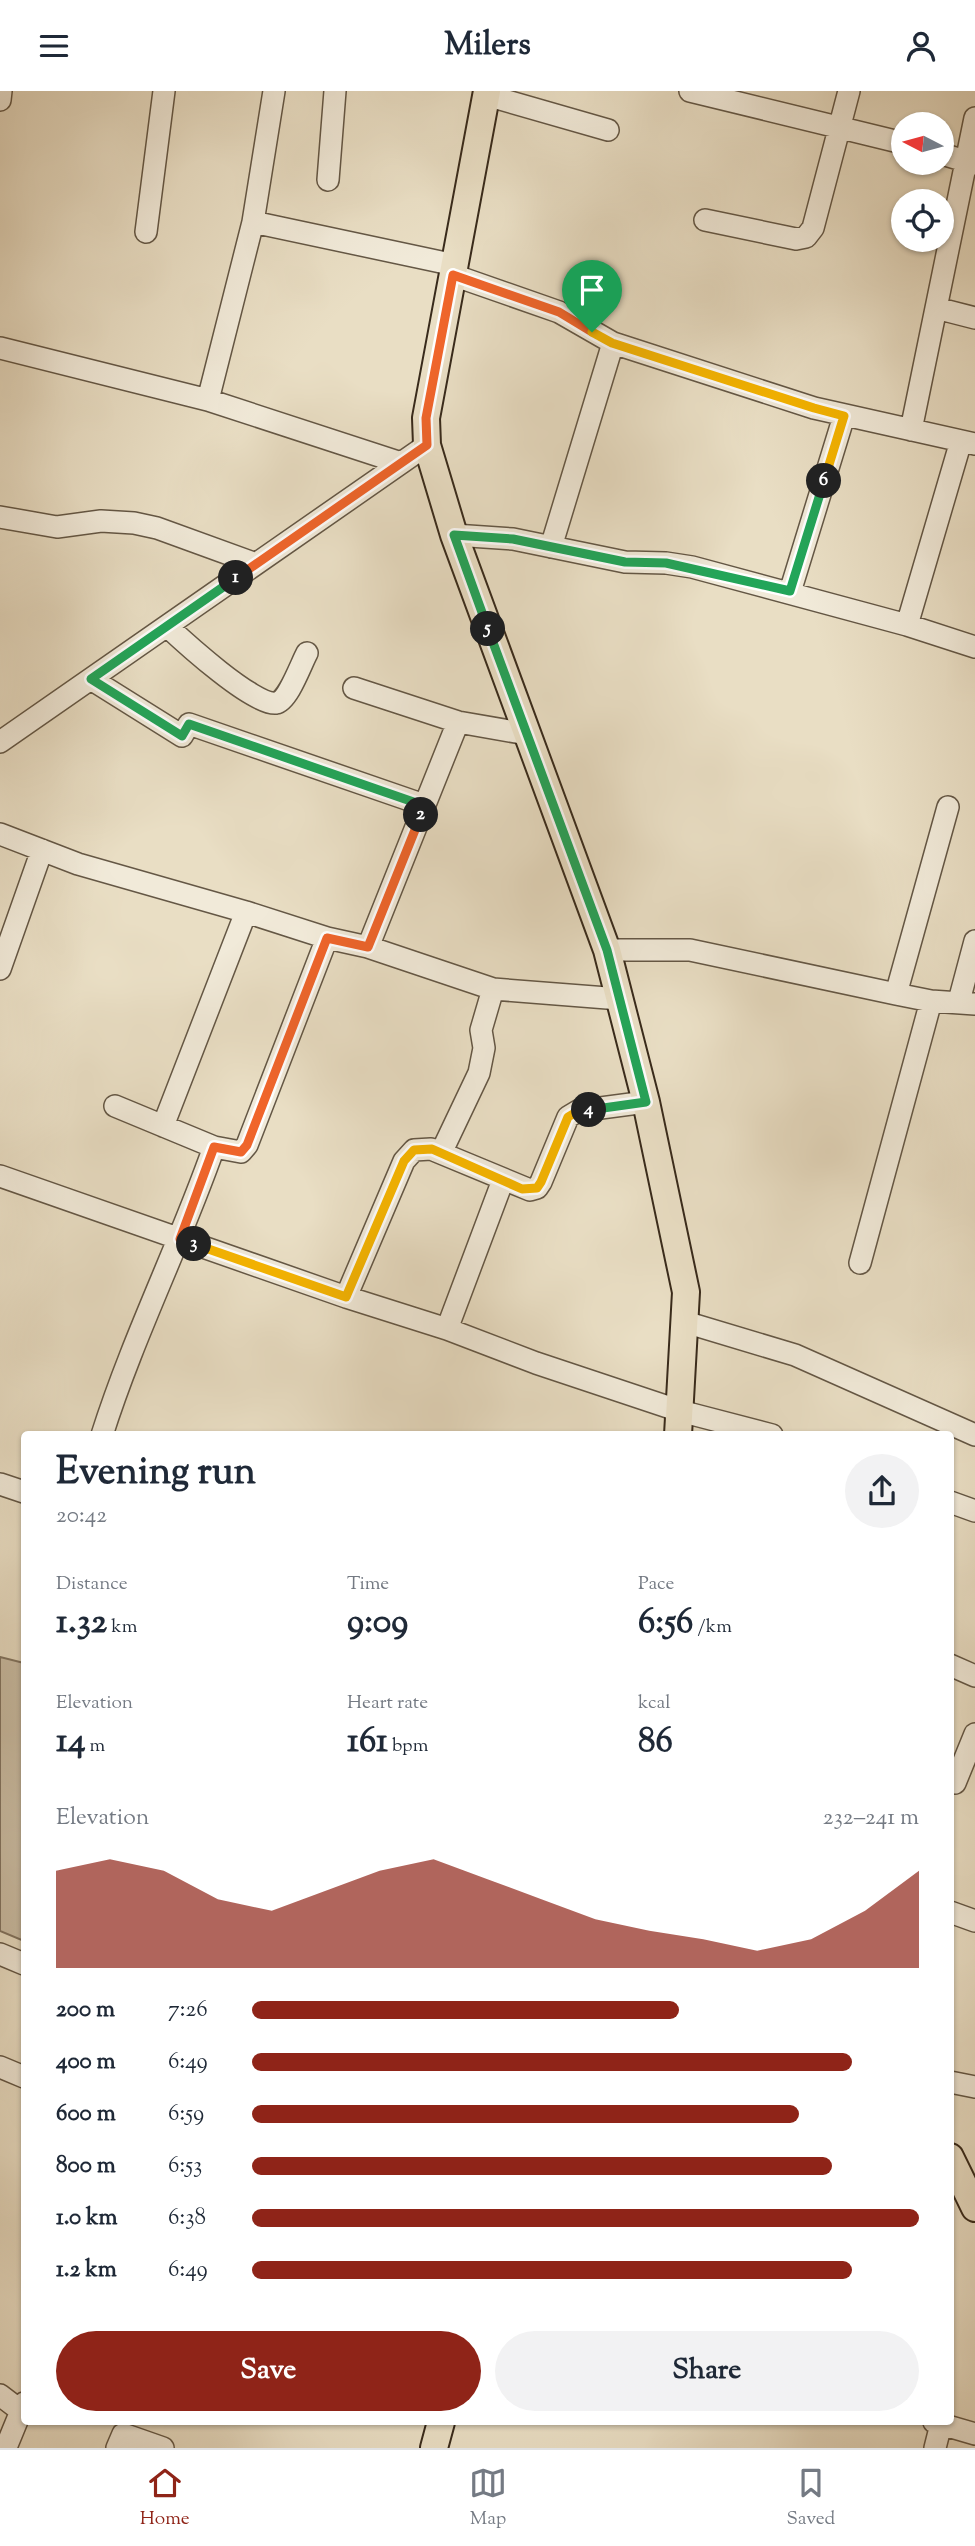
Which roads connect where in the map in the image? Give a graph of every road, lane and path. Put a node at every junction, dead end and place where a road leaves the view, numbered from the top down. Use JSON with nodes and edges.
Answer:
{"nodes":[{"id":1,"x":1,"y":91,"type":"edge"},
{"id":2,"x":164,"y":91,"type":"edge"},
{"id":3,"x":274,"y":91,"type":"edge"},
{"id":4,"x":335,"y":91,"type":"edge"},
{"id":5,"x":690,"y":91,"type":"edge"},
{"id":6,"x":849,"y":91,"type":"edge"},
{"id":7,"x":487,"y":93,"type":"edge"},
{"id":8,"x":0,"y":100,"type":"edge"},
{"id":9,"x":975,"y":118,"type":"edge"},
{"id":10,"x":838,"y":128,"type":"junction"},
{"id":11,"x":608,"y":129,"type":"dead end"},
{"id":12,"x":891,"y":140,"type":"edge"},
{"id":13,"x":970,"y":162,"type":"edge"},
{"id":14,"x":328,"y":180,"type":"dead end"},
{"id":15,"x":705,"y":220,"type":"dead end"},
{"id":16,"x":253,"y":222,"type":"junction"},
{"id":17,"x":146,"y":232,"type":"dead end"},
{"id":18,"x":454,"y":270,"type":"junction"},
{"id":19,"x":936,"y":308,"type":"junction"},
{"id":20,"x":975,"y":318,"type":"edge"},
{"id":21,"x":612,"y":343,"type":"junction"},
{"id":22,"x":0,"y":348,"type":"edge"},
{"id":23,"x":208,"y":400,"type":"junction"},
{"id":24,"x":844,"y":416,"type":"junction"},
{"id":25,"x":911,"y":430,"type":"junction"},
{"id":26,"x":968,"y":443,"type":"edge"},
{"id":27,"x":427,"y":445,"type":"junction"},
{"id":28,"x":401,"y":463,"type":"junction"},
{"id":29,"x":0,"y":517,"type":"edge"},
{"id":30,"x":454,"y":535,"type":"junction"},
{"id":31,"x":551,"y":547,"type":"junction"},
{"id":32,"x":256,"y":564,"type":"junction"},
{"id":33,"x":790,"y":591,"type":"junction"},
{"id":34,"x":907,"y":625,"type":"junction"},
{"id":35,"x":167,"y":626,"type":"junction"},
{"id":36,"x":975,"y":647,"type":"edge"},
{"id":37,"x":307,"y":653,"type":"dead end"},
{"id":38,"x":91,"y":679,"type":"junction"},
{"id":39,"x":354,"y":688,"type":"dead end"},
{"id":40,"x":458,"y":722,"type":"junction"},
{"id":41,"x":527,"y":734,"type":"junction"},
{"id":42,"x":0,"y":743,"type":"edge"},
{"id":43,"x":425,"y":806,"type":"junction"},
{"id":44,"x":948,"y":807,"type":"dead end"},
{"id":45,"x":0,"y":834,"type":"edge"},
{"id":46,"x":42,"y":850,"type":"junction"},
{"id":47,"x":246,"y":912,"type":"junction"},
{"id":48,"x":327,"y":938,"type":"junction"},
{"id":49,"x":975,"y":941,"type":"edge"},
{"id":50,"x":368,"y":947,"type":"junction"},
{"id":51,"x":607,"y":950,"type":"junction"},
{"id":52,"x":1,"y":965,"type":"edge"},
{"id":53,"x":493,"y":989,"type":"junction"},
{"id":54,"x":896,"y":994,"type":"junction"},
{"id":55,"x":620,"y":999,"type":"junction"},
{"id":56,"x":931,"y":1001,"type":"junction"},
{"id":57,"x":967,"y":1003,"type":"edge"},
{"id":58,"x":646,"y":1102,"type":"junction"},
{"id":59,"x":116,"y":1106,"type":"dead end"},
{"id":60,"x":163,"y":1126,"type":"junction"},
{"id":61,"x":214,"y":1147,"type":"junction"},
{"id":62,"x":441,"y":1153,"type":"junction"},
{"id":63,"x":0,"y":1176,"type":"edge"},
{"id":64,"x":503,"y":1180,"type":"junction"},
{"id":65,"x":180,"y":1239,"type":"junction"},
{"id":66,"x":860,"y":1263,"type":"dead end"},
{"id":67,"x":346,"y":1297,"type":"junction"},
{"id":68,"x":685,"y":1322,"type":"junction"},
{"id":69,"x":447,"y":1329,"type":"junction"},
{"id":70,"x":679,"y":1423,"type":"edge"},
{"id":71,"x":103,"y":1431,"type":"edge"},
{"id":72,"x":741,"y":1431,"type":"edge"},
{"id":73,"x":975,"y":1435,"type":"edge"},
{"id":74,"x":0,"y":1484,"type":"edge"},
{"id":75,"x":21,"y":1491,"type":"edge"},
{"id":76,"x":954,"y":1503,"type":"edge"},
{"id":77,"x":975,"y":1511,"type":"edge"},
{"id":78,"x":954,"y":1667,"type":"edge"},
{"id":79,"x":975,"y":1676,"type":"edge"},
{"id":80,"x":975,"y":1734,"type":"edge"},
{"id":81,"x":955,"y":1783,"type":"dead end"},
{"id":82,"x":954,"y":1913,"type":"edge"},
{"id":83,"x":975,"y":1921,"type":"edge"},
{"id":84,"x":0,"y":1954,"type":"edge"},
{"id":85,"x":21,"y":1963,"type":"edge"},
{"id":86,"x":0,"y":2067,"type":"edge"},
{"id":87,"x":21,"y":2076,"type":"edge"},
{"id":88,"x":954,"y":2083,"type":"edge"},
{"id":89,"x":975,"y":2087,"type":"edge"},
{"id":90,"x":954,"y":2165,"type":"edge"},
{"id":91,"x":975,"y":2208,"type":"edge"},
{"id":92,"x":0,"y":2395,"type":"edge"},
{"id":93,"x":21,"y":2406,"type":"edge"},
{"id":94,"x":21,"y":2412,"type":"edge"},
{"id":95,"x":440,"y":2425,"type":"edge"},
{"id":96,"x":938,"y":2425,"type":"edge"},
{"id":97,"x":945,"y":2425,"type":"edge"},
{"id":98,"x":975,"y":2434,"type":"edge"},
{"id":99,"x":7,"y":2445,"type":"dead end"},
{"id":100,"x":117,"y":2448,"type":"edge"},
{"id":101,"x":163,"y":2448,"type":"edge"},
{"id":102,"x":435,"y":2448,"type":"edge"},
{"id":103,"x":935,"y":2448,"type":"edge"}],
"edges":[{"from":1,"to":8,"type":"street"},
{"from":2,"to":17,"type":"street"},
{"from":3,"to":16,"type":"street"},
{"from":4,"to":14,"type":"street"},
{"from":5,"to":10,"type":"street"},
{"from":6,"to":10,"type":"street"},
{"from":7,"to":11,"type":"street"},
{"from":7,"to":18,"type":"main road"},
{"from":9,"to":13,"type":"street"},
{"from":10,"to":12,"type":"street"},
{"from":10,"to":15,"type":"street"},
{"from":13,"to":19,"type":"street"},
{"from":16,"to":18,"type":"street"},
{"from":16,"to":23,"type":"street"},
{"from":18,"to":21,"type":"street"},
{"from":18,"to":27,"type":"main road"},
{"from":19,"to":20,"type":"street"},
{"from":19,"to":25,"type":"street"},
{"from":21,"to":24,"type":"street"},
{"from":21,"to":31,"type":"street"},
{"from":22,"to":23,"type":"street"},
{"from":23,"to":28,"type":"street"},
{"from":24,"to":25,"type":"street"},
{"from":24,"to":33,"type":"street"},
{"from":25,"to":26,"type":"street"},
{"from":26,"to":34,"type":"street"},
{"from":27,"to":28,"type":"street"},
{"from":27,"to":30,"type":"main road"},
{"from":28,"to":32,"type":"street"},
{"from":29,"to":32,"type":"street"},
{"from":30,"to":31,"type":"street"},
{"from":30,"to":41,"type":"main road"},
{"from":31,"to":33,"type":"street"},
{"from":32,"to":35,"type":"street"},
{"from":33,"to":34,"type":"street"},
{"from":34,"to":36,"type":"street"},
{"from":35,"to":37,"type":"street"},
{"from":35,"to":38,"type":"street"},
{"from":38,"to":42,"type":"street"},
{"from":38,"to":43,"type":"street"},
{"from":39,"to":40,"type":"street"},
{"from":40,"to":41,"type":"street"},
{"from":40,"to":43,"type":"street"},
{"from":41,"to":51,"type":"main road"},
{"from":43,"to":50,"type":"street"},
{"from":44,"to":54,"type":"street"},
{"from":45,"to":46,"type":"street"},
{"from":46,"to":47,"type":"street"},
{"from":46,"to":52,"type":"street"},
{"from":47,"to":48,"type":"street"},
{"from":47,"to":60,"type":"street"},
{"from":48,"to":50,"type":"street"},
{"from":48,"to":61,"type":"street"},
{"from":49,"to":57,"type":"street"},
{"from":50,"to":53,"type":"street"},
{"from":51,"to":54,"type":"street"},
{"from":51,"to":55,"type":"main road"},
{"from":53,"to":55,"type":"street"},
{"from":53,"to":62,"type":"street"},
{"from":54,"to":56,"type":"street"},
{"from":55,"to":58,"type":"main road"},
{"from":56,"to":57,"type":"street"},
{"from":56,"to":66,"type":"street"},
{"from":58,"to":64,"type":"street"},
{"from":58,"to":68,"type":"main road"},
{"from":59,"to":60,"type":"street"},
{"from":60,"to":61,"type":"street"},
{"from":61,"to":65,"type":"street"},
{"from":62,"to":64,"type":"street"},
{"from":62,"to":67,"type":"street"},
{"from":63,"to":65,"type":"street"},
{"from":64,"to":69,"type":"street"},
{"from":65,"to":67,"type":"street"},
{"from":65,"to":71,"type":"street"},
{"from":67,"to":69,"type":"street"},
{"from":68,"to":70,"type":"main road"},
{"from":68,"to":73,"type":"street"},
{"from":69,"to":70,"type":"street"},
{"from":70,"to":72,"type":"street"},
{"from":74,"to":75,"type":"street"},
{"from":76,"to":77,"type":"street"},
{"from":78,"to":79,"type":"street"},
{"from":80,"to":81,"type":"street"},
{"from":82,"to":83,"type":"street"},
{"from":84,"to":85,"type":"street"},
{"from":86,"to":87,"type":"street"},
{"from":88,"to":89,"type":"street"},
{"from":90,"to":91,"type":"main road"},
{"from":92,"to":93,"type":"street"},
{"from":94,"to":99,"type":"street"},
{"from":95,"to":102,"type":"main road"},
{"from":96,"to":103,"type":"street"},
{"from":97,"to":98,"type":"street"},
{"from":100,"to":101,"type":"street"}]}
